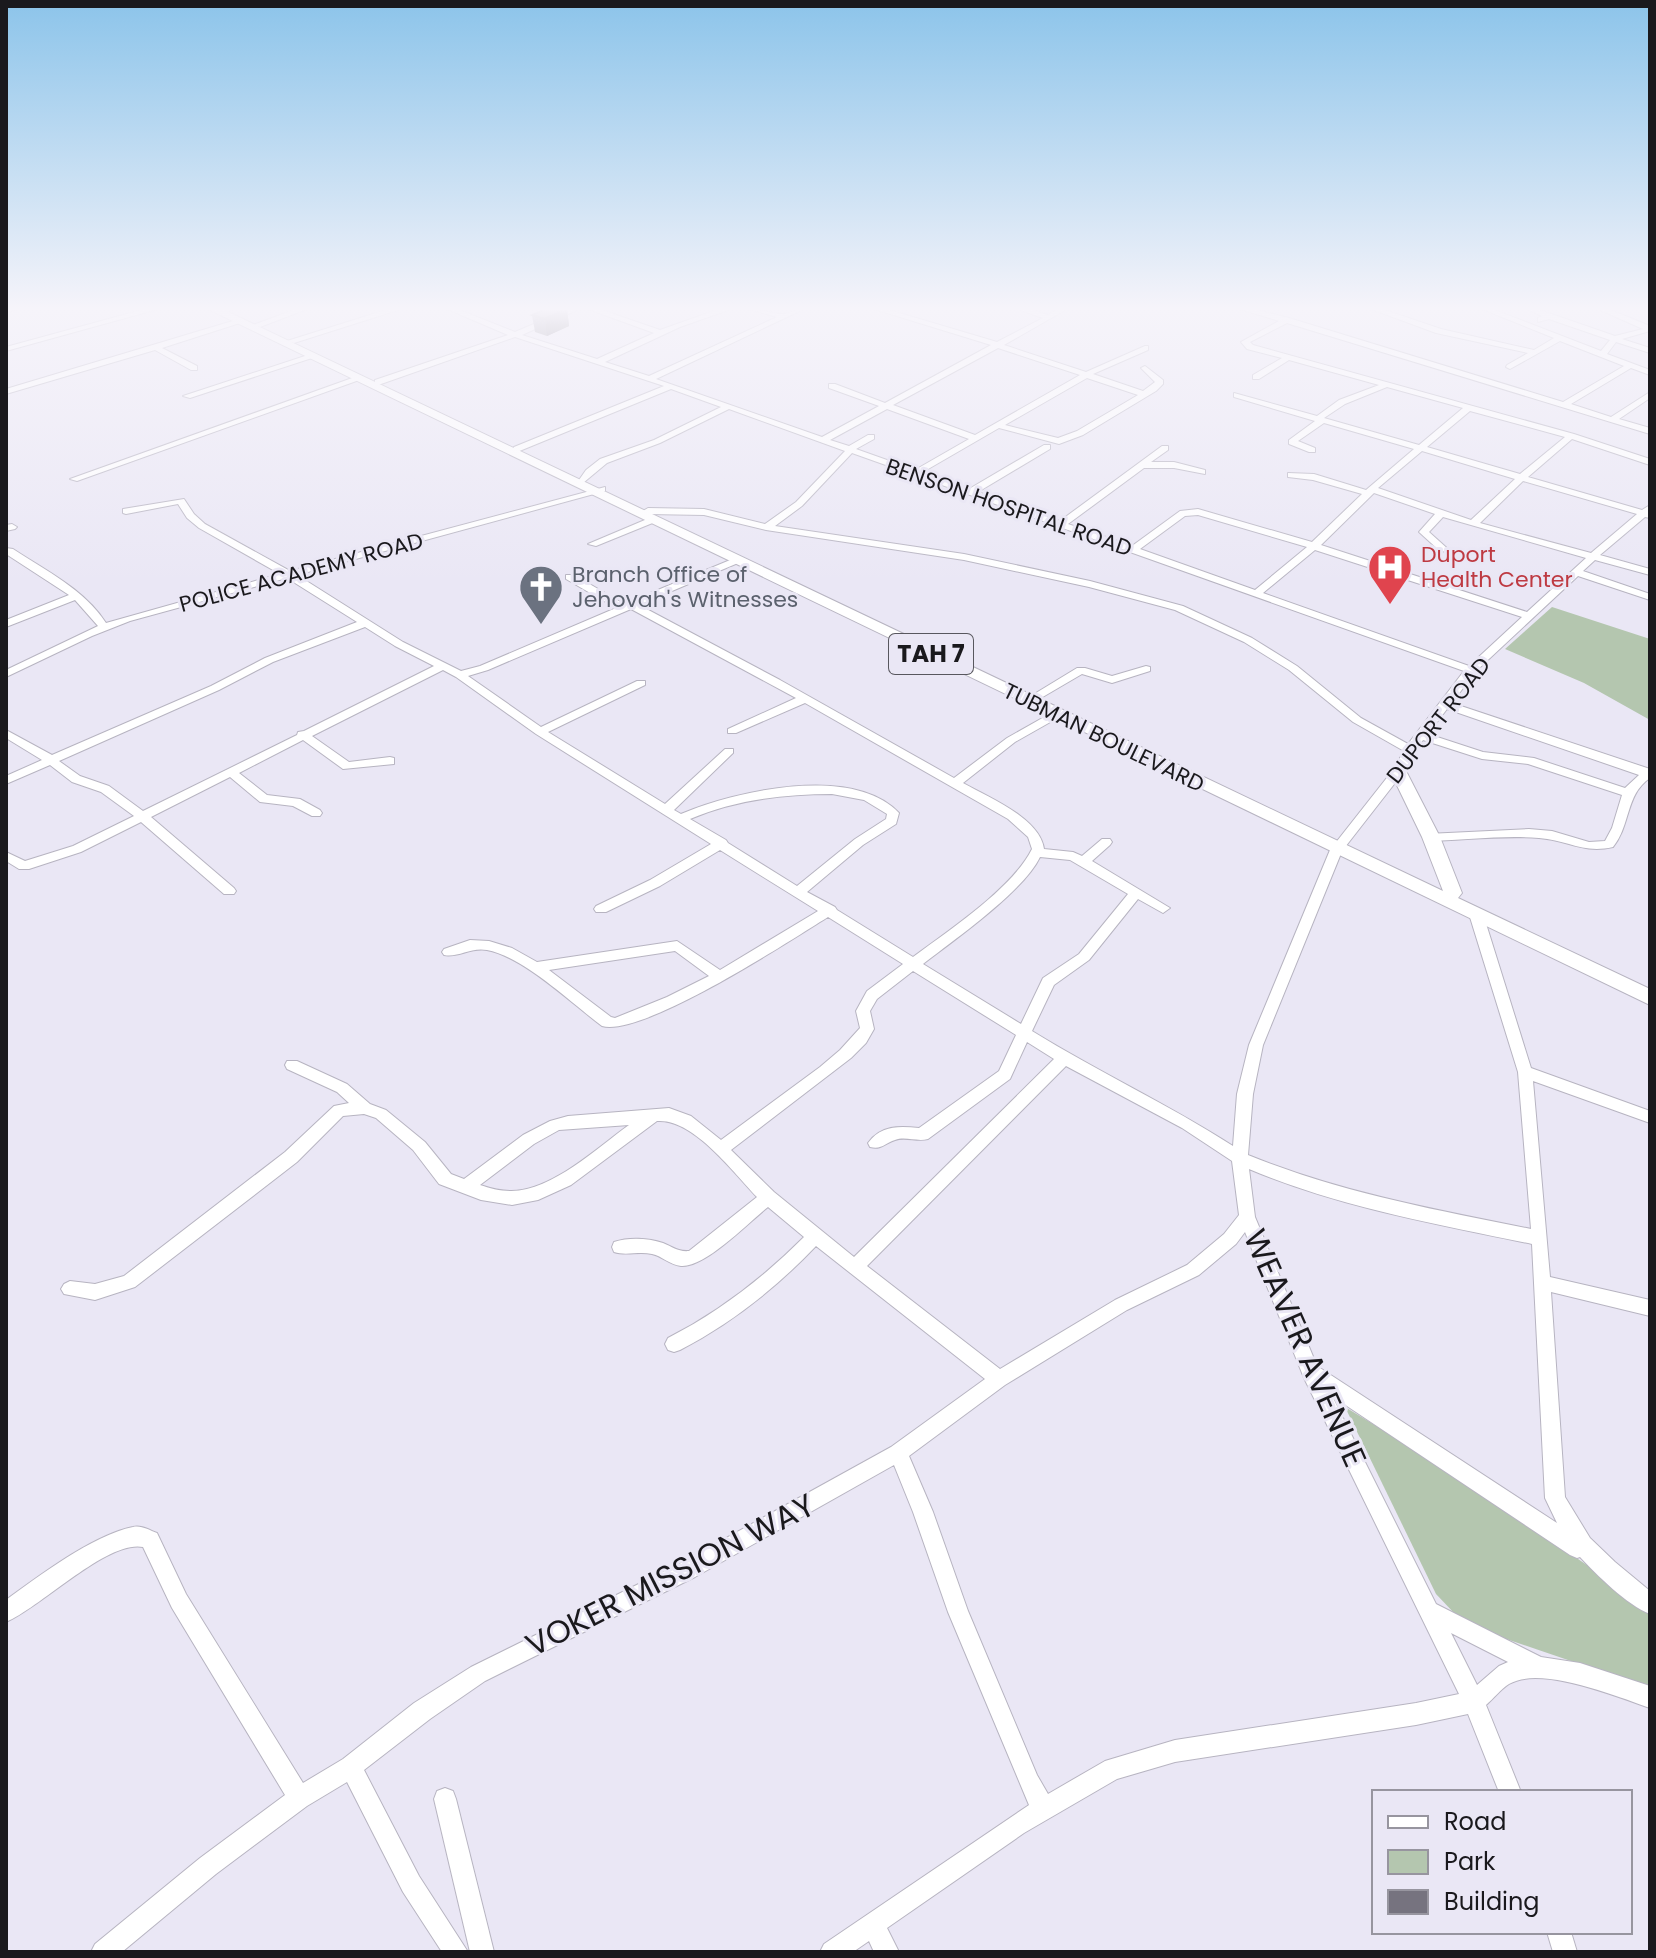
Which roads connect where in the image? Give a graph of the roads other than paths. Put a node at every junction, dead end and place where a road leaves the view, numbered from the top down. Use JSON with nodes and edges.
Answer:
{"nodes":[{"id":1,"x":297,"y":400,"type":"edge"},
{"id":2,"x":405,"y":400,"type":"edge"},
{"id":3,"x":416,"y":400,"type":"edge"},
{"id":4,"x":636,"y":400,"type":"edge"},
{"id":5,"x":709,"y":400,"type":"edge"},
{"id":6,"x":874,"y":400,"type":"edge"},
{"id":7,"x":896,"y":400,"type":"edge"},
{"id":8,"x":1045,"y":400,"type":"edge"},
{"id":9,"x":1134,"y":400,"type":"edge"},
{"id":10,"x":1255,"y":400,"type":"edge"},
{"id":11,"x":1346,"y":400,"type":"edge"},
{"id":12,"x":1436,"y":400,"type":"edge"},
{"id":13,"x":1550,"y":400,"type":"edge"},
{"id":14,"x":1572,"y":400,"type":"edge"},
{"id":15,"x":1641,"y":400,"type":"edge"},
{"id":16,"x":888,"y":405,"type":"junction"},
{"id":17,"x":1564,"y":405,"type":"junction"},
{"id":18,"x":727,"y":407,"type":"junction"},
{"id":19,"x":1467,"y":409,"type":"junction"},
{"id":20,"x":1319,"y":420,"type":"junction"},
{"id":21,"x":1612,"y":420,"type":"junction"},
{"id":22,"x":1000,"y":426,"type":"junction"},
{"id":23,"x":1650,"y":431,"type":"edge"},
{"id":24,"x":1571,"y":436,"type":"junction"},
{"id":25,"x":871,"y":437,"type":"dead end"},
{"id":26,"x":977,"y":439,"type":"junction"},
{"id":27,"x":821,"y":441,"type":"junction"},
{"id":28,"x":1047,"y":447,"type":"dead end"},
{"id":29,"x":1165,"y":448,"type":"dead end"},
{"id":30,"x":1420,"y":448,"type":"junction"},
{"id":31,"x":517,"y":449,"type":"junction"},
{"id":32,"x":1312,"y":450,"type":"dead end"},
{"id":33,"x":849,"y":451,"type":"junction"},
{"id":34,"x":1650,"y":462,"type":"edge"},
{"id":35,"x":1142,"y":465,"type":"junction"},
{"id":36,"x":1202,"y":472,"type":"dead end"},
{"id":37,"x":915,"y":473,"type":"junction"},
{"id":38,"x":1291,"y":475,"type":"dead end"},
{"id":39,"x":1521,"y":478,"type":"junction"},
{"id":40,"x":74,"y":479,"type":"dead end"},
{"id":41,"x":593,"y":487,"type":"junction"},
{"id":42,"x":1370,"y":491,"type":"junction"},
{"id":43,"x":969,"y":493,"type":"junction"},
{"id":44,"x":126,"y":511,"type":"dead end"},
{"id":45,"x":1648,"y":512,"type":"edge"},
{"id":46,"x":1441,"y":513,"type":"junction"},
{"id":47,"x":650,"y":515,"type":"junction"},
{"id":48,"x":1473,"y":524,"type":"junction"},
{"id":49,"x":1060,"y":525,"type":"junction"},
{"id":50,"x":766,"y":527,"type":"junction"},
{"id":51,"x":593,"y":544,"type":"dead end"},
{"id":52,"x":1314,"y":546,"type":"junction"},
{"id":53,"x":1444,"y":550,"type":"dead end"},
{"id":54,"x":6,"y":551,"type":"edge"},
{"id":55,"x":1132,"y":551,"type":"junction"},
{"id":56,"x":1591,"y":558,"type":"junction"},
{"id":57,"x":735,"y":561,"type":"junction"},
{"id":58,"x":1577,"y":572,"type":"junction"},
{"id":59,"x":1650,"y":572,"type":"edge"},
{"id":60,"x":288,"y":574,"type":"junction"},
{"id":61,"x":570,"y":577,"type":"dead end"},
{"id":62,"x":1257,"y":593,"type":"junction"},
{"id":63,"x":75,"y":596,"type":"junction"},
{"id":64,"x":1650,"y":597,"type":"edge"},
{"id":65,"x":626,"y":606,"type":"junction"},
{"id":66,"x":1530,"y":616,"type":"junction"},
{"id":67,"x":365,"y":623,"type":"junction"},
{"id":68,"x":6,"y":624,"type":"edge"},
{"id":69,"x":104,"y":628,"type":"junction"},
{"id":70,"x":441,"y":667,"type":"junction"},
{"id":71,"x":1146,"y":669,"type":"dead end"},
{"id":72,"x":1471,"y":670,"type":"junction"},
{"id":73,"x":7,"y":673,"type":"edge"},
{"id":74,"x":460,"y":675,"type":"junction"},
{"id":75,"x":641,"y":683,"type":"dead end"},
{"id":76,"x":1037,"y":696,"type":"junction"},
{"id":77,"x":804,"y":699,"type":"junction"},
{"id":78,"x":1445,"y":704,"type":"junction"},
{"id":79,"x":1057,"y":714,"type":"junction"},
{"id":80,"x":732,"y":731,"type":"dead end"},
{"id":81,"x":540,"y":732,"type":"junction"},
{"id":82,"x":6,"y":733,"type":"edge"},
{"id":83,"x":302,"y":734,"type":"junction"},
{"id":84,"x":1421,"y":736,"type":"junction"},
{"id":85,"x":1410,"y":750,"type":"junction"},
{"id":86,"x":729,"y":751,"type":"dead end"},
{"id":87,"x":51,"y":760,"type":"junction"},
{"id":88,"x":390,"y":761,"type":"dead end"},
{"id":89,"x":229,"y":771,"type":"junction"},
{"id":90,"x":1398,"y":771,"type":"junction"},
{"id":91,"x":1649,"y":773,"type":"edge"},
{"id":92,"x":6,"y":780,"type":"edge"},
{"id":93,"x":956,"y":783,"type":"junction"},
{"id":94,"x":1628,"y":793,"type":"junction"},
{"id":95,"x":667,"y":809,"type":"junction"},
{"id":96,"x":316,"y":813,"type":"dead end"},
{"id":97,"x":142,"y":816,"type":"junction"},
{"id":98,"x":682,"y":818,"type":"junction"},
{"id":99,"x":1431,"y":837,"type":"junction"},
{"id":100,"x":1106,"y":842,"type":"dead end"},
{"id":101,"x":722,"y":843,"type":"junction"},
{"id":102,"x":1338,"y":846,"type":"junction"},
{"id":103,"x":1037,"y":853,"type":"junction"},
{"id":104,"x":6,"y":856,"type":"edge"},
{"id":105,"x":1084,"y":861,"type":"junction"},
{"id":106,"x":229,"y":891,"type":"dead end"},
{"id":107,"x":800,"y":891,"type":"junction"},
{"id":108,"x":1136,"y":893,"type":"junction"},
{"id":109,"x":1453,"y":893,"type":"junction"},
{"id":110,"x":1163,"y":908,"type":"dead end"},
{"id":111,"x":601,"y":909,"type":"dead end"},
{"id":112,"x":830,"y":910,"type":"junction"},
{"id":113,"x":1476,"y":914,"type":"junction"},
{"id":114,"x":449,"y":952,"type":"dead end"},
{"id":115,"x":913,"y":962,"type":"junction"},
{"id":116,"x":533,"y":968,"type":"junction"},
{"id":117,"x":719,"y":977,"type":"junction"},
{"id":118,"x":1650,"y":987,"type":"edge"},
{"id":119,"x":1650,"y":998,"type":"edge"},
{"id":120,"x":1024,"y":1030,"type":"junction"},
{"id":121,"x":1064,"y":1058,"type":"junction"},
{"id":122,"x":292,"y":1065,"type":"dead end"},
{"id":123,"x":1525,"y":1072,"type":"junction"},
{"id":124,"x":365,"y":1108,"type":"junction"},
{"id":125,"x":654,"y":1115,"type":"junction"},
{"id":126,"x":1650,"y":1117,"type":"edge"},
{"id":127,"x":876,"y":1143,"type":"dead end"},
{"id":128,"x":721,"y":1149,"type":"junction"},
{"id":129,"x":1240,"y":1158,"type":"junction"},
{"id":130,"x":467,"y":1186,"type":"junction"},
{"id":131,"x":768,"y":1197,"type":"junction"},
{"id":132,"x":1247,"y":1217,"type":"junction"},
{"id":133,"x":815,"y":1236,"type":"junction"},
{"id":134,"x":1539,"y":1238,"type":"junction"},
{"id":135,"x":620,"y":1247,"type":"dead end"},
{"id":136,"x":856,"y":1266,"type":"junction"},
{"id":137,"x":1541,"y":1282,"type":"junction"},
{"id":138,"x":70,"y":1289,"type":"dead end"},
{"id":139,"x":1650,"y":1308,"type":"edge"},
{"id":140,"x":674,"y":1344,"type":"dead end"},
{"id":141,"x":1310,"y":1372,"type":"junction"},
{"id":142,"x":999,"y":1379,"type":"junction"},
{"id":143,"x":898,"y":1453,"type":"junction"},
{"id":144,"x":1597,"y":1561,"type":"junction"},
{"id":145,"x":1650,"y":1604,"type":"edge"},
{"id":146,"x":1428,"y":1611,"type":"junction"},
{"id":147,"x":6,"y":1612,"type":"edge"},
{"id":148,"x":1539,"y":1667,"type":"junction"},
{"id":149,"x":1650,"y":1697,"type":"edge"},
{"id":150,"x":1474,"y":1702,"type":"junction"},
{"id":151,"x":351,"y":1767,"type":"junction"},
{"id":152,"x":1509,"y":1790,"type":"edge"},
{"id":153,"x":299,"y":1798,"type":"junction"},
{"id":154,"x":445,"y":1799,"type":"dead end"},
{"id":155,"x":1043,"y":1808,"type":"junction"},
{"id":156,"x":873,"y":1924,"type":"junction"},
{"id":157,"x":103,"y":1952,"type":"edge"},
{"id":158,"x":469,"y":1952,"type":"edge"},
{"id":159,"x":832,"y":1952,"type":"edge"},
{"id":160,"x":887,"y":1952,"type":"edge"}],
"edges":[{"from":1,"to":40,"type":"street"},
{"from":2,"to":41,"type":"highway","name":"TUBMAN BOULEVARD","number":"TAH 7"},
{"from":3,"to":31,"type":"highway","name":"TUBMAN BOULEVARD","number":"TAH 7"},
{"from":4,"to":31,"type":"street"},
{"from":5,"to":18,"type":"street","name":"BENSON HOSPITAL ROAD"},
{"from":6,"to":16,"type":"street"},
{"from":7,"to":16,"type":"street"},
{"from":8,"to":22,"type":"street"},
{"from":9,"to":22,"type":"street"},
{"from":10,"to":20,"type":"street"},
{"from":11,"to":20,"type":"street"},
{"from":12,"to":19,"type":"street"},
{"from":13,"to":17,"type":"street"},
{"from":14,"to":17,"type":"street"},
{"from":15,"to":21,"type":"street"},
{"from":16,"to":26,"type":"street"},
{"from":16,"to":27,"type":"street"},
{"from":17,"to":21,"type":"street"},
{"from":18,"to":27,"type":"street","name":"BENSON HOSPITAL ROAD"},
{"from":18,"to":41,"type":"street"},
{"from":19,"to":24,"type":"street"},
{"from":19,"to":30,"type":"street"},
{"from":20,"to":30,"type":"street"},
{"from":20,"to":32,"type":"street"},
{"from":21,"to":23,"type":"street"},
{"from":22,"to":26,"type":"street"},
{"from":24,"to":34,"type":"street"},
{"from":24,"to":39,"type":"street"},
{"from":25,"to":33,"type":"street"},
{"from":26,"to":37,"type":"street"},
{"from":27,"to":33,"type":"street","name":"BENSON HOSPITAL ROAD"},
{"from":28,"to":43,"type":"street"},
{"from":29,"to":35,"type":"street"},
{"from":30,"to":39,"type":"street"},
{"from":30,"to":42,"type":"street"},
{"from":31,"to":41,"type":"highway","name":"TUBMAN BOULEVARD","number":"TAH 7"},
{"from":33,"to":37,"type":"street","name":"BENSON HOSPITAL ROAD"},
{"from":33,"to":50,"type":"street"},
{"from":35,"to":36,"type":"street"},
{"from":35,"to":49,"type":"street"},
{"from":37,"to":43,"type":"street","name":"BENSON HOSPITAL ROAD"},
{"from":38,"to":42,"type":"street"},
{"from":39,"to":45,"type":"street"},
{"from":39,"to":48,"type":"street"},
{"from":41,"to":47,"type":"highway","name":"TUBMAN BOULEVARD","number":"TAH 7"},
{"from":41,"to":60,"type":"street","name":"POLICE ACADEMY ROAD"},
{"from":42,"to":46,"type":"street"},
{"from":42,"to":52,"type":"street"},
{"from":43,"to":49,"type":"street","name":"BENSON HOSPITAL ROAD"},
{"from":44,"to":60,"type":"street"},
{"from":45,"to":56,"type":"street","name":"DUPORT ROAD"},
{"from":46,"to":48,"type":"street"},
{"from":46,"to":53,"type":"street"},
{"from":47,"to":50,"type":"street"},
{"from":47,"to":51,"type":"street"},
{"from":47,"to":57,"type":"highway","name":"TUBMAN BOULEVARD","number":"TAH 7"},
{"from":47,"to":76,"type":"highway","name":"TUBMAN BOULEVARD","number":"TAH 7"},
{"from":48,"to":56,"type":"street"},
{"from":49,"to":55,"type":"street","name":"BENSON HOSPITAL ROAD"},
{"from":50,"to":85,"type":"street"},
{"from":52,"to":55,"type":"street"},
{"from":52,"to":62,"type":"street"},
{"from":52,"to":66,"type":"street"},
{"from":54,"to":63,"type":"street"},
{"from":55,"to":62,"type":"street","name":"BENSON HOSPITAL ROAD"},
{"from":56,"to":58,"type":"street","name":"DUPORT ROAD"},
{"from":56,"to":59,"type":"street"},
{"from":57,"to":65,"type":"street"},
{"from":57,"to":79,"type":"highway","name":"TUBMAN BOULEVARD","number":"TAH 7"},
{"from":58,"to":64,"type":"street"},
{"from":58,"to":66,"type":"street","name":"DUPORT ROAD"},
{"from":60,"to":67,"type":"street"},
{"from":60,"to":69,"type":"street","name":"POLICE ACADEMY ROAD"},
{"from":61,"to":65,"type":"street"},
{"from":62,"to":72,"type":"street","name":"BENSON HOSPITAL ROAD"},
{"from":63,"to":68,"type":"street"},
{"from":63,"to":69,"type":"street"},
{"from":65,"to":74,"type":"street"},
{"from":65,"to":77,"type":"street"},
{"from":66,"to":72,"type":"street","name":"DUPORT ROAD"},
{"from":67,"to":70,"type":"street"},
{"from":67,"to":87,"type":"street"},
{"from":69,"to":73,"type":"street","name":"POLICE ACADEMY ROAD"},
{"from":70,"to":74,"type":"street"},
{"from":70,"to":83,"type":"street"},
{"from":71,"to":76,"type":"street"},
{"from":72,"to":78,"type":"street","name":"DUPORT ROAD"},
{"from":74,"to":81,"type":"street"},
{"from":75,"to":81,"type":"street"},
{"from":76,"to":102,"type":"highway","name":"TUBMAN BOULEVARD","number":"TAH 7"},
{"from":77,"to":80,"type":"street"},
{"from":77,"to":93,"type":"street"},
{"from":78,"to":84,"type":"street","name":"DUPORT ROAD"},
{"from":78,"to":91,"type":"street"},
{"from":79,"to":93,"type":"street"},
{"from":79,"to":102,"type":"highway","name":"TUBMAN BOULEVARD","number":"TAH 7"},
{"from":81,"to":95,"type":"street"},
{"from":82,"to":87,"type":"street"},
{"from":83,"to":88,"type":"street"},
{"from":83,"to":89,"type":"street"},
{"from":84,"to":85,"type":"street","name":"DUPORT ROAD"},
{"from":84,"to":94,"type":"street"},
{"from":85,"to":90,"type":"street","name":"DUPORT ROAD"},
{"from":86,"to":95,"type":"street"},
{"from":87,"to":92,"type":"street"},
{"from":87,"to":97,"type":"street"},
{"from":89,"to":96,"type":"street"},
{"from":89,"to":97,"type":"street"},
{"from":90,"to":99,"type":"highway"},
{"from":90,"to":102,"type":"street","name":"DUPORT ROAD"},
{"from":91,"to":94,"type":"street"},
{"from":93,"to":103,"type":"street"},
{"from":94,"to":99,"type":"street"},
{"from":95,"to":98,"type":"street"},
{"from":97,"to":104,"type":"street"},
{"from":97,"to":106,"type":"street"},
{"from":98,"to":101,"type":"street"},
{"from":98,"to":107,"type":"street"},
{"from":99,"to":109,"type":"highway"},
{"from":100,"to":105,"type":"street"},
{"from":101,"to":107,"type":"street"},
{"from":101,"to":111,"type":"street"},
{"from":102,"to":109,"type":"highway","name":"TUBMAN BOULEVARD","number":"TAH 7"},
{"from":102,"to":113,"type":"highway","name":"TUBMAN BOULEVARD","number":"TAH 7"},
{"from":102,"to":129,"type":"street","name":"WEAVER AVENUE"},
{"from":103,"to":105,"type":"street"},
{"from":103,"to":115,"type":"street"},
{"from":105,"to":108,"type":"street"},
{"from":107,"to":112,"type":"street"},
{"from":108,"to":110,"type":"street"},
{"from":108,"to":120,"type":"street"},
{"from":109,"to":118,"type":"highway","name":"TUBMAN BOULEVARD","number":"TAH 7"},
{"from":112,"to":115,"type":"street"},
{"from":112,"to":117,"type":"street"},
{"from":113,"to":119,"type":"highway","name":"TUBMAN BOULEVARD","number":"TAH 7"},
{"from":113,"to":123,"type":"street"},
{"from":114,"to":116,"type":"street"},
{"from":115,"to":120,"type":"street"},
{"from":115,"to":128,"type":"street"},
{"from":116,"to":117,"type":"street"},
{"from":116,"to":117,"type":"street"},
{"from":120,"to":121,"type":"street"},
{"from":120,"to":127,"type":"street"},
{"from":121,"to":129,"type":"street"},
{"from":121,"to":136,"type":"street"},
{"from":122,"to":124,"type":"street"},
{"from":123,"to":126,"type":"street"},
{"from":123,"to":134,"type":"street"},
{"from":124,"to":130,"type":"street"},
{"from":124,"to":138,"type":"street"},
{"from":125,"to":128,"type":"street"},
{"from":125,"to":130,"type":"street"},
{"from":125,"to":130,"type":"street"},
{"from":128,"to":131,"type":"street"},
{"from":129,"to":132,"type":"street","name":"WEAVER AVENUE"},
{"from":129,"to":134,"type":"street"},
{"from":131,"to":133,"type":"street"},
{"from":131,"to":135,"type":"street"},
{"from":132,"to":141,"type":"street","name":"WEAVER AVENUE"},
{"from":132,"to":142,"type":"street","name":"VOKER MISSION WAY"},
{"from":133,"to":136,"type":"street"},
{"from":133,"to":140,"type":"street"},
{"from":134,"to":137,"type":"street"},
{"from":136,"to":142,"type":"street"},
{"from":137,"to":139,"type":"street"},
{"from":137,"to":144,"type":"street"},
{"from":141,"to":144,"type":"street"},
{"from":141,"to":146,"type":"street","name":"WEAVER AVENUE"},
{"from":142,"to":143,"type":"street","name":"VOKER MISSION WAY"},
{"from":143,"to":151,"type":"street","name":"VOKER MISSION WAY"},
{"from":143,"to":155,"type":"street"},
{"from":144,"to":145,"type":"street"},
{"from":146,"to":148,"type":"street"},
{"from":146,"to":150,"type":"street","name":"WEAVER AVENUE"},
{"from":147,"to":153,"type":"street"},
{"from":148,"to":149,"type":"street"},
{"from":148,"to":150,"type":"street"},
{"from":150,"to":152,"type":"street","name":"WEAVER AVENUE"},
{"from":150,"to":155,"type":"street"},
{"from":151,"to":153,"type":"street","name":"VOKER MISSION WAY"},
{"from":151,"to":158,"type":"street"},
{"from":153,"to":157,"type":"street","name":"VOKER MISSION WAY"},
{"from":154,"to":158,"type":"street"},
{"from":155,"to":156,"type":"street"},
{"from":156,"to":159,"type":"street"},
{"from":156,"to":160,"type":"street"}]}
